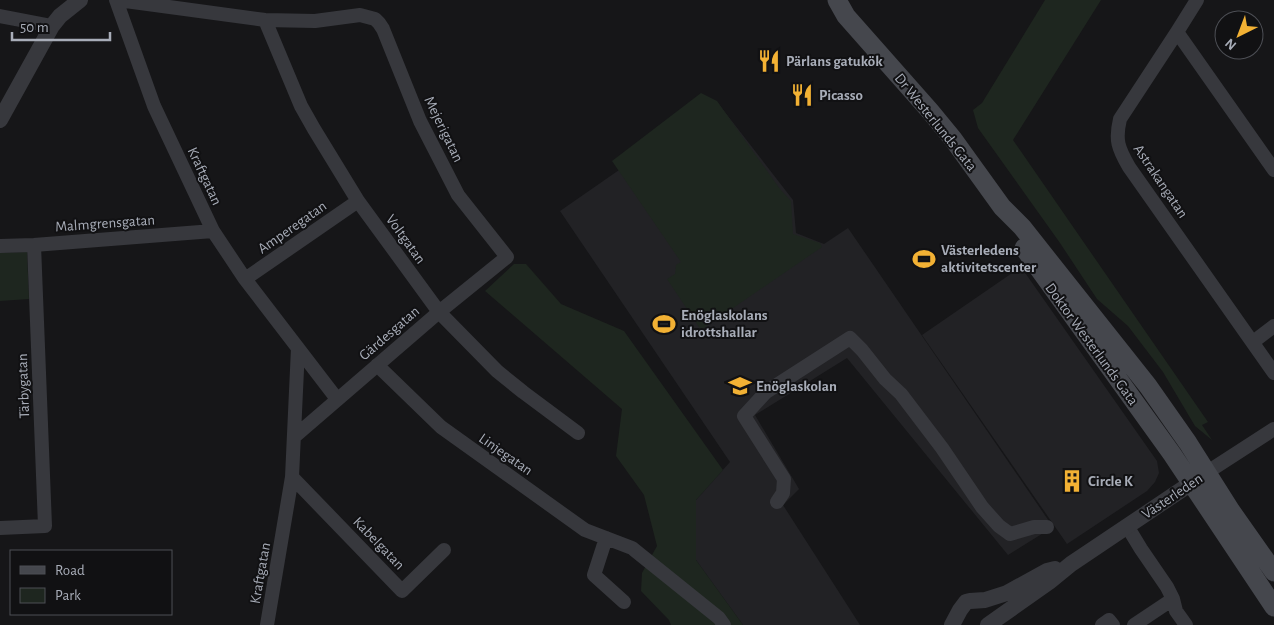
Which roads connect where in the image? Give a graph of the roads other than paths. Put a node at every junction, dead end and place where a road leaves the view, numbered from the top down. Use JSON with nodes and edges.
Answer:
{"nodes":[{"id":1,"x":80,"y":0,"type":"edge"},
{"id":2,"x":117,"y":0,"type":"edge"},
{"id":3,"x":824,"y":0,"type":"edge"},
{"id":4,"x":837,"y":0,"type":"edge"},
{"id":5,"x":1197,"y":0,"type":"edge"},
{"id":6,"x":0,"y":16,"type":"edge"},
{"id":7,"x":846,"y":16,"type":"junction"},
{"id":8,"x":265,"y":20,"type":"junction"},
{"id":9,"x":52,"y":26,"type":"junction"},
{"id":10,"x":1177,"y":32,"type":"junction"},
{"id":11,"x":0,"y":120,"type":"edge"},
{"id":12,"x":1274,"y":170,"type":"edge"},
{"id":13,"x":358,"y":201,"type":"junction"},
{"id":14,"x":1002,"y":207,"type":"joint"},
{"id":15,"x":212,"y":230,"type":"junction"},
{"id":16,"x":34,"y":245,"type":"junction"},
{"id":17,"x":0,"y":246,"type":"edge"},
{"id":18,"x":507,"y":257,"type":"joint"},
{"id":19,"x":245,"y":279,"type":"junction"},
{"id":20,"x":439,"y":312,"type":"junction"},
{"id":21,"x":1274,"y":326,"type":"edge"},
{"id":22,"x":1253,"y":342,"type":"junction"},
{"id":23,"x":298,"y":348,"type":"junction"},
{"id":24,"x":377,"y":365,"type":"junction"},
{"id":25,"x":1274,"y":373,"type":"edge"},
{"id":26,"x":337,"y":400,"type":"junction"},
{"id":27,"x":1274,"y":429,"type":"edge"},
{"id":28,"x":578,"y":433,"type":"dead end"},
{"id":29,"x":294,"y":437,"type":"junction"},
{"id":30,"x":292,"y":477,"type":"junction"},
{"id":31,"x":1199,"y":478,"type":"junction"},
{"id":32,"x":777,"y":502,"type":"dead end"},
{"id":33,"x":1127,"y":526,"type":"junction"},
{"id":34,"x":1047,"y":527,"type":"dead end"},
{"id":35,"x":0,"y":528,"type":"edge"},
{"id":36,"x":606,"y":538,"type":"junction"},
{"id":37,"x":444,"y":550,"type":"dead end"},
{"id":38,"x":1071,"y":564,"type":"junction"},
{"id":39,"x":1274,"y":572,"type":"edge"},
{"id":40,"x":1174,"y":600,"type":"junction"},
{"id":41,"x":624,"y":602,"type":"dead end"},
{"id":42,"x":1274,"y":608,"type":"edge"},
{"id":43,"x":954,"y":623,"type":"edge"},
{"id":44,"x":267,"y":625,"type":"edge"},
{"id":45,"x":724,"y":625,"type":"edge"},
{"id":46,"x":988,"y":625,"type":"edge"},
{"id":47,"x":1102,"y":625,"type":"edge"},
{"id":48,"x":1113,"y":625,"type":"edge"},
{"id":49,"x":1134,"y":625,"type":"edge"},
{"id":50,"x":1186,"y":625,"type":"edge"}],
"edges":[{"from":1,"to":9,"type":"street"},
{"from":2,"to":8,"type":"street"},
{"from":2,"to":15,"type":"street","name":"Kraftgatan"},
{"from":3,"to":7,"type":"main road","name":"Dr Westerlunds Gata"},
{"from":4,"to":7,"type":"main road","name":"Dr Westerlunds Gata"},
{"from":5,"to":10,"type":"street","name":"Astrakangatan"},
{"from":6,"to":9,"type":"street"},
{"from":7,"to":14,"type":"main road","name":"Dr Westerlunds Gata"},
{"from":8,"to":13,"type":"street","name":"Voltgatan"},
{"from":8,"to":18,"type":"street","name":"Mejerigatan"},
{"from":9,"to":11,"type":"street"},
{"from":10,"to":12,"type":"street"},
{"from":10,"to":22,"type":"street","name":"Astrakangatan"},
{"from":13,"to":19,"type":"street","name":"Amperegatan"},
{"from":13,"to":20,"type":"street","name":"Voltgatan"},
{"from":14,"to":31,"type":"main road","name":"Doktor Westerlunds Gata"},
{"from":15,"to":16,"type":"street","name":"Malmgrensgatan"},
{"from":15,"to":19,"type":"street","name":"Kraftgatan"},
{"from":16,"to":17,"type":"street","name":"Malmgrensgatan"},
{"from":16,"to":35,"type":"street","name":"Tärbygatan"},
{"from":18,"to":20,"type":"street","name":"Gärdesgatan"},
{"from":19,"to":23,"type":"street","name":"Kraftgatan"},
{"from":20,"to":24,"type":"street","name":"Gärdesgatan"},
{"from":20,"to":28,"type":"street","name":"Voltgatan"},
{"from":21,"to":22,"type":"street"},
{"from":22,"to":25,"type":"street","name":"Astrakangatan"},
{"from":23,"to":26,"type":"street","name":"Kraftgatan"},
{"from":23,"to":29,"type":"street","name":"Kraftgatan"},
{"from":24,"to":26,"type":"street","name":"Gärdesgatan"},
{"from":24,"to":36,"type":"street","name":"Linjegatan"},
{"from":26,"to":29,"type":"street","name":"Gärdesgatan"},
{"from":27,"to":31,"type":"street","name":"Västerleden"},
{"from":29,"to":30,"type":"street","name":"Kraftgatan"},
{"from":30,"to":37,"type":"street","name":"Kabelgatan"},
{"from":30,"to":44,"type":"street","name":"Kraftgatan"},
{"from":31,"to":33,"type":"street","name":"Västerleden"},
{"from":31,"to":39,"type":"main road","name":"Doktor Westerlunds Gata"},
{"from":31,"to":42,"type":"main road","name":"Doktor Westerlunds Gata"},
{"from":32,"to":34,"type":"street"},
{"from":33,"to":38,"type":"street","name":"Västerleden"},
{"from":33,"to":40,"type":"street"},
{"from":36,"to":41,"type":"street"},
{"from":36,"to":45,"type":"street","name":"Linjegatan"},
{"from":38,"to":43,"type":"street","name":"Västerleden"},
{"from":38,"to":46,"type":"street","name":"Västerleden"},
{"from":40,"to":49,"type":"street"},
{"from":40,"to":50,"type":"street"},
{"from":47,"to":48,"type":"street"}]}
